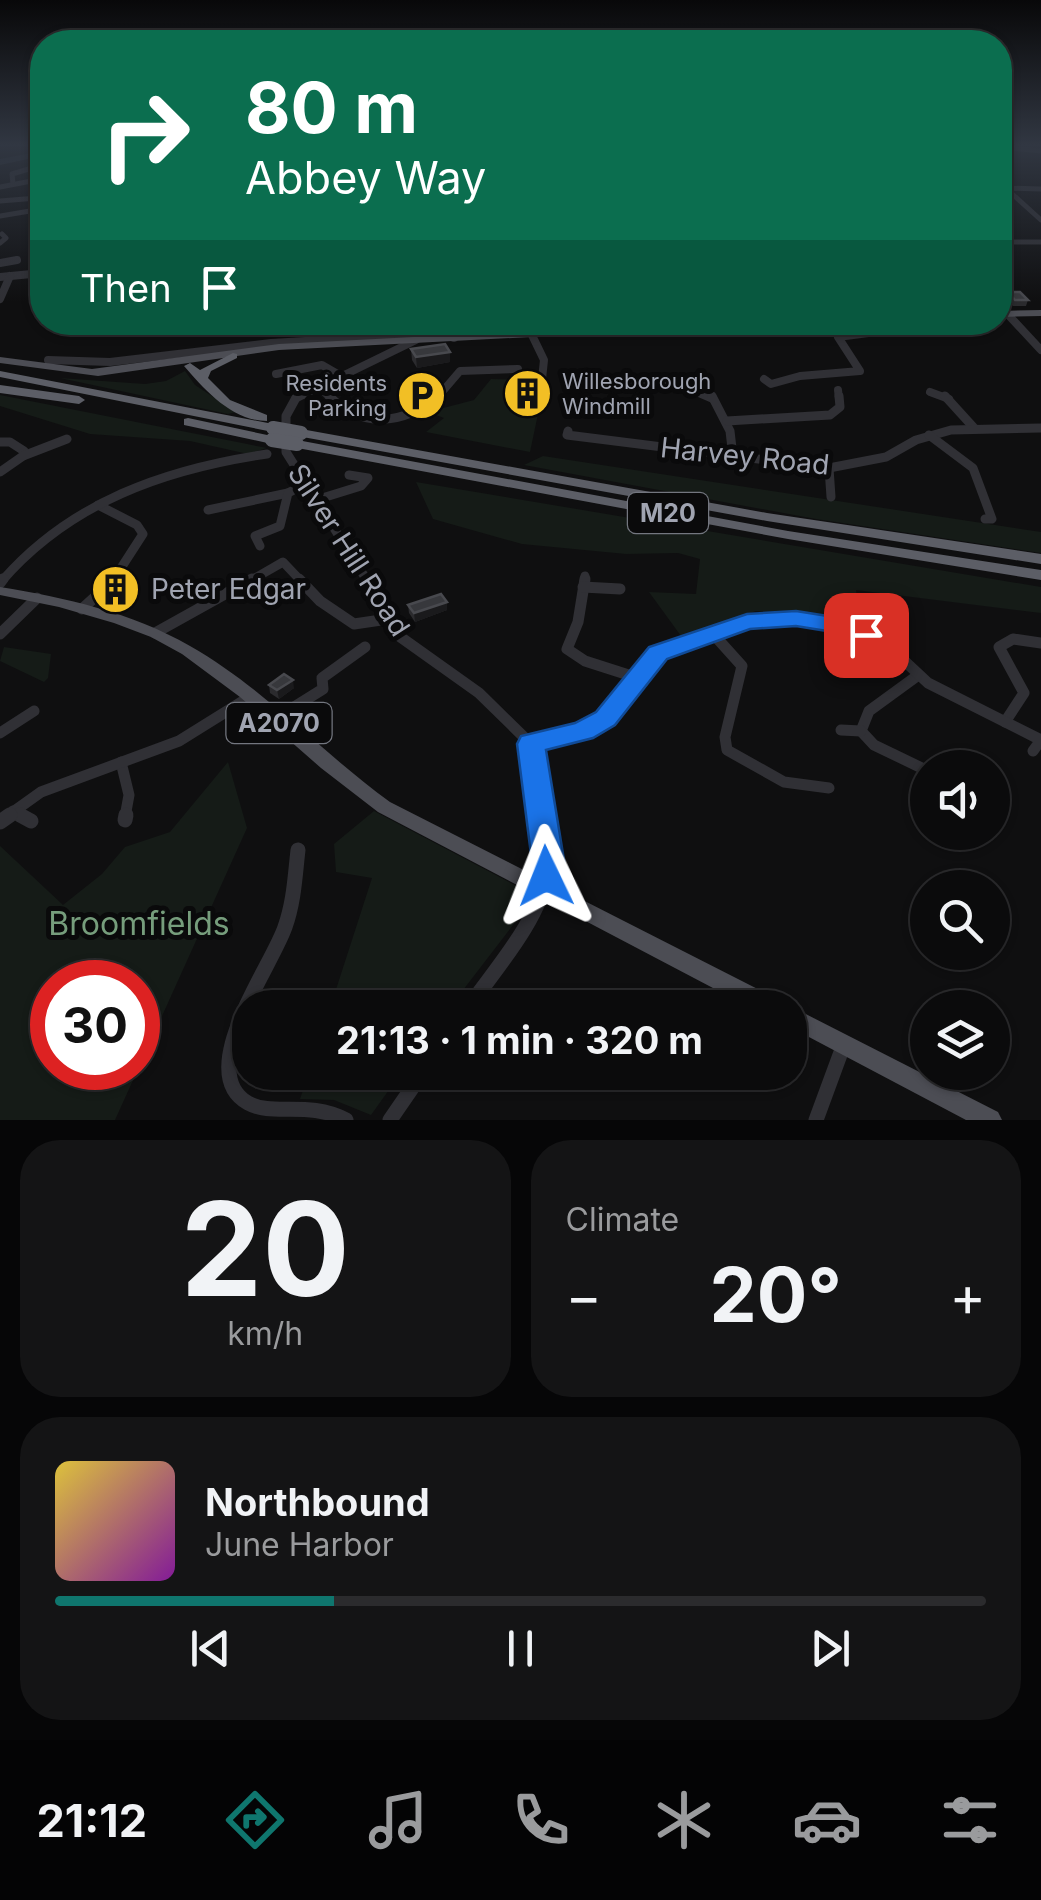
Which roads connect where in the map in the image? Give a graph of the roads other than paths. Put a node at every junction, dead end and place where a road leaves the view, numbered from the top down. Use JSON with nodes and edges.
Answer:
{"nodes":[{"id":1,"x":1015,"y":198,"type":"edge"},
{"id":2,"x":30,"y":212,"type":"edge"},
{"id":3,"x":0,"y":216,"type":"edge"},
{"id":4,"x":1041,"y":220,"type":"edge"},
{"id":5,"x":16,"y":234,"type":"dead end"},
{"id":6,"x":3,"y":238,"type":"edge"},
{"id":7,"x":1012,"y":242,"type":"edge"},
{"id":8,"x":1041,"y":242,"type":"edge"},
{"id":9,"x":17,"y":260,"type":"dead end"},
{"id":10,"x":3,"y":264,"type":"edge"},
{"id":11,"x":30,"y":274,"type":"edge"},
{"id":12,"x":10,"y":276,"type":"junction"},
{"id":13,"x":0,"y":277,"type":"edge"},
{"id":14,"x":0,"y":300,"type":"edge"},
{"id":15,"x":1012,"y":312,"type":"edge"},
{"id":16,"x":1041,"y":313,"type":"edge"},
{"id":17,"x":1012,"y":321,"type":"edge"},
{"id":18,"x":423,"y":335,"type":"edge"},
{"id":19,"x":454,"y":335,"type":"edge"},
{"id":20,"x":501,"y":335,"type":"edge"},
{"id":21,"x":533,"y":335,"type":"edge"},
{"id":22,"x":853,"y":335,"type":"edge"},
{"id":23,"x":454,"y":338,"type":"junction"},
{"id":24,"x":379,"y":340,"type":"junction"},
{"id":25,"x":416,"y":340,"type":"junction"},
{"id":26,"x":256,"y":347,"type":"junction"},
{"id":27,"x":1041,"y":350,"type":"edge"},
{"id":28,"x":233,"y":356,"type":"junction"},
{"id":29,"x":0,"y":360,"type":"edge"},
{"id":30,"x":48,"y":360,"type":"dead end"},
{"id":31,"x":190,"y":366,"type":"junction"},
{"id":32,"x":126,"y":369,"type":"junction"},
{"id":33,"x":518,"y":369,"type":"dead end"},
{"id":34,"x":93,"y":372,"type":"junction"},
{"id":35,"x":0,"y":374,"type":"edge"},
{"id":36,"x":276,"y":374,"type":"dead end"},
{"id":37,"x":341,"y":376,"type":"junction"},
{"id":38,"x":764,"y":379,"type":"dead end"},
{"id":39,"x":200,"y":380,"type":"junction"},
{"id":40,"x":0,"y":386,"type":"edge"},
{"id":41,"x":318,"y":386,"type":"junction"},
{"id":42,"x":628,"y":386,"type":"dead end"},
{"id":43,"x":838,"y":390,"type":"dead end"},
{"id":44,"x":930,"y":392,"type":"dead end"},
{"id":45,"x":540,"y":398,"type":"dead end"},
{"id":46,"x":727,"y":421,"type":"junction"},
{"id":47,"x":1041,"y":428,"type":"edge"},
{"id":48,"x":976,"y":429,"type":"junction"},
{"id":49,"x":568,"y":431,"type":"dead end"},
{"id":50,"x":929,"y":435,"type":"junction"},
{"id":51,"x":272,"y":436,"type":"junction"},
{"id":52,"x":68,"y":439,"type":"dead end"},
{"id":53,"x":296,"y":439,"type":"junction"},
{"id":54,"x":0,"y":442,"type":"edge"},
{"id":55,"x":23,"y":456,"type":"junction"},
{"id":56,"x":733,"y":458,"type":"junction"},
{"id":57,"x":829,"y":468,"type":"junction"},
{"id":58,"x":0,"y":472,"type":"edge"},
{"id":59,"x":349,"y":475,"type":"dead end"},
{"id":60,"x":305,"y":484,"type":"junction"},
{"id":61,"x":288,"y":493,"type":"junction"},
{"id":62,"x":830,"y":496,"type":"dead end"},
{"id":63,"x":319,"y":499,"type":"junction"},
{"id":64,"x":98,"y":506,"type":"junction"},
{"id":65,"x":208,"y":510,"type":"dead end"},
{"id":66,"x":985,"y":519,"type":"dead end"},
{"id":67,"x":260,"y":546,"type":"dead end"},
{"id":68,"x":1041,"y":559,"type":"edge"},
{"id":69,"x":1041,"y":575,"type":"edge"},
{"id":70,"x":0,"y":587,"type":"edge"},
{"id":71,"x":620,"y":589,"type":"dead end"},
{"id":72,"x":37,"y":598,"type":"junction"},
{"id":73,"x":82,"y":609,"type":"junction"},
{"id":74,"x":388,"y":619,"type":"junction"},
{"id":75,"x":155,"y":633,"type":"junction"},
{"id":76,"x":715,"y":636,"type":"junction"},
{"id":77,"x":660,"y":638,"type":"dead end"},
{"id":78,"x":1,"y":640,"type":"edge"},
{"id":79,"x":1041,"y":643,"type":"edge"},
{"id":80,"x":365,"y":646,"type":"dead end"},
{"id":81,"x":670,"y":649,"type":"junction"},
{"id":82,"x":918,"y":676,"type":"junction"},
{"id":83,"x":638,"y":678,"type":"junction"},
{"id":84,"x":248,"y":698,"type":"junction"},
{"id":85,"x":38,"y":710,"type":"dead end"},
{"id":86,"x":274,"y":720,"type":"junction"},
{"id":87,"x":1005,"y":722,"type":"junction"},
{"id":88,"x":840,"y":730,"type":"dead end"},
{"id":89,"x":861,"y":731,"type":"junction"},
{"id":90,"x":0,"y":733,"type":"edge"},
{"id":91,"x":529,"y":741,"type":"junction"},
{"id":92,"x":1034,"y":751,"type":"dead end"},
{"id":93,"x":120,"y":762,"type":"junction"},
{"id":94,"x":910,"y":762,"type":"edge"},
{"id":95,"x":829,"y":788,"type":"dead end"},
{"id":96,"x":127,"y":802,"type":"junction"},
{"id":97,"x":110,"y":804,"type":"dead end"},
{"id":98,"x":12,"y":811,"type":"junction"},
{"id":99,"x":125,"y":820,"type":"dead end"},
{"id":100,"x":31,"y":821,"type":"dead end"},
{"id":101,"x":0,"y":822,"type":"edge"},
{"id":102,"x":298,"y":850,"type":"dead end"},
{"id":103,"x":544,"y":888,"type":"junction"},
{"id":104,"x":481,"y":990,"type":"edge"},
{"id":105,"x":739,"y":990,"type":"edge"},
{"id":106,"x":807,"y":1025,"type":"edge"},
{"id":107,"x":844,"y":1044,"type":"junction"},
{"id":108,"x":411,"y":1090,"type":"edge"},
{"id":109,"x":346,"y":1120,"type":"edge"},
{"id":110,"x":390,"y":1120,"type":"edge"},
{"id":111,"x":816,"y":1120,"type":"edge"},
{"id":112,"x":990,"y":1120,"type":"edge"}],
"edges":[{"from":1,"to":4,"type":"street"},
{"from":2,"to":3,"type":"street"},
{"from":5,"to":6,"type":"street"},
{"from":7,"to":8,"type":"street"},
{"from":9,"to":10,"type":"street"},
{"from":11,"to":12,"type":"street"},
{"from":12,"to":13,"type":"street"},
{"from":12,"to":14,"type":"street"},
{"from":15,"to":16,"type":"main road"},
{"from":17,"to":27,"type":"street"},
{"from":18,"to":24,"type":"street"},
{"from":19,"to":23,"type":"street"},
{"from":20,"to":23,"type":"main road"},
{"from":21,"to":45,"type":"street"},
{"from":22,"to":38,"type":"street"},
{"from":23,"to":25,"type":"main road"},
{"from":24,"to":25,"type":"main road"},
{"from":24,"to":26,"type":"main road"},
{"from":25,"to":37,"type":"street"},
{"from":26,"to":28,"type":"main road"},
{"from":26,"to":30,"type":"street"},
{"from":26,"to":32,"type":"main road"},
{"from":28,"to":31,"type":"main road"},
{"from":28,"to":39,"type":"highway"},
{"from":29,"to":34,"type":"main road"},
{"from":31,"to":32,"type":"main road"},
{"from":31,"to":34,"type":"main road"},
{"from":31,"to":39,"type":"highway","number":"M20"},
{"from":32,"to":34,"type":"main road"},
{"from":33,"to":41,"type":"street"},
{"from":35,"to":51,"type":"highway","number":"M20"},
{"from":36,"to":37,"type":"street"},
{"from":37,"to":41,"type":"street"},
{"from":39,"to":51,"type":"highway","number":"M20"},
{"from":40,"to":51,"type":"highway","number":"M20"},
{"from":41,"to":53,"type":"street"},
{"from":42,"to":46,"type":"street"},
{"from":43,"to":46,"type":"street"},
{"from":44,"to":48,"type":"street"},
{"from":46,"to":56,"type":"street"},
{"from":47,"to":48,"type":"street","name":"Harvey Road"},
{"from":48,"to":50,"type":"street","name":"Harvey Road"},
{"from":49,"to":56,"type":"street","name":"Harvey Road"},
{"from":50,"to":57,"type":"street","name":"Harvey Road"},
{"from":50,"to":66,"type":"street"},
{"from":51,"to":53,"type":"highway","number":"M20","bridge":true},
{"from":51,"to":64,"type":"street"},
{"from":52,"to":55,"type":"street"},
{"from":53,"to":60,"type":"street","name":"Silver Hill Road"},
{"from":53,"to":68,"type":"highway","number":"M20"},
{"from":53,"to":69,"type":"highway","number":"M20"},
{"from":54,"to":55,"type":"street"},
{"from":55,"to":58,"type":"street"},
{"from":56,"to":57,"type":"street","name":"Harvey Road"},
{"from":57,"to":62,"type":"street"},
{"from":59,"to":63,"type":"street"},
{"from":60,"to":61,"type":"street"},
{"from":60,"to":63,"type":"street","name":"Silver Hill Road"},
{"from":61,"to":65,"type":"street"},
{"from":61,"to":67,"type":"street"},
{"from":63,"to":74,"type":"street","name":"Silver Hill Road"},
{"from":64,"to":70,"type":"street"},
{"from":64,"to":73,"type":"street"},
{"from":70,"to":72,"type":"main road","number":"A2070"},
{"from":71,"to":83,"type":"street"},
{"from":72,"to":73,"type":"main road","number":"A2070"},
{"from":72,"to":78,"type":"street"},
{"from":73,"to":75,"type":"main road","number":"A2070"},
{"from":74,"to":75,"type":"street"},
{"from":74,"to":91,"type":"street","name":"Silver Hill Road"},
{"from":75,"to":84,"type":"main road","number":"A2070"},
{"from":76,"to":81,"type":"street"},
{"from":76,"to":82,"type":"street"},
{"from":76,"to":95,"type":"street"},
{"from":77,"to":81,"type":"street"},
{"from":79,"to":87,"type":"street"},
{"from":80,"to":86,"type":"street"},
{"from":81,"to":83,"type":"street"},
{"from":82,"to":87,"type":"street"},
{"from":82,"to":89,"type":"street"},
{"from":83,"to":91,"type":"street"},
{"from":84,"to":86,"type":"main road","number":"A2070"},
{"from":84,"to":93,"type":"street"},
{"from":85,"to":90,"type":"street"},
{"from":86,"to":103,"type":"main road","number":"A2070"},
{"from":87,"to":92,"type":"street"},
{"from":88,"to":89,"type":"street"},
{"from":89,"to":94,"type":"street"},
{"from":91,"to":103,"type":"street"},
{"from":93,"to":96,"type":"street"},
{"from":93,"to":98,"type":"street"},
{"from":96,"to":97,"type":"street"},
{"from":96,"to":99,"type":"street"},
{"from":98,"to":100,"type":"street"},
{"from":98,"to":101,"type":"street"},
{"from":102,"to":109,"type":"street"},
{"from":103,"to":104,"type":"street"},
{"from":103,"to":105,"type":"main road","number":"A2070"},
{"from":106,"to":107,"type":"main road"},
{"from":107,"to":111,"type":"street"},
{"from":107,"to":112,"type":"main road"},
{"from":108,"to":110,"type":"street"}]}
